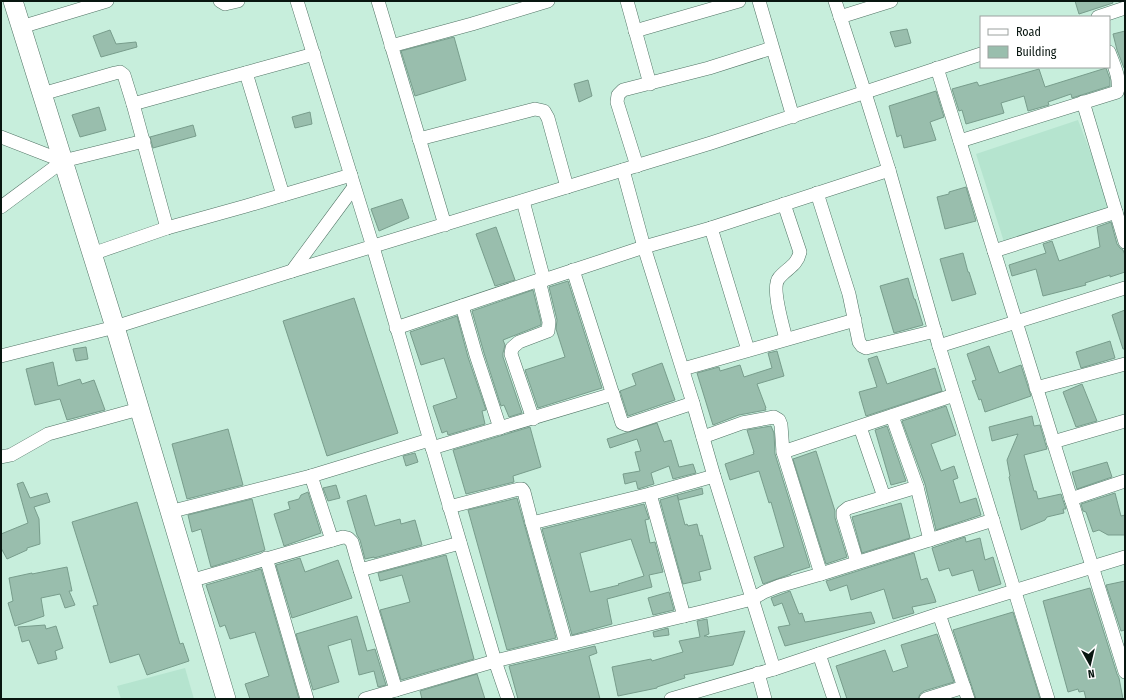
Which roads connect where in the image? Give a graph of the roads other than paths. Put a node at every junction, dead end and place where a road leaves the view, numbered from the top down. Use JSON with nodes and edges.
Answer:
{"nodes":[{"id":1,"x":13,"y":1,"type":"edge"},
{"id":2,"x":220,"y":1,"type":"edge"},
{"id":3,"x":238,"y":1,"type":"edge"},
{"id":4,"x":297,"y":1,"type":"edge"},
{"id":5,"x":378,"y":1,"type":"edge"},
{"id":6,"x":548,"y":1,"type":"edge"},
{"id":7,"x":627,"y":1,"type":"edge"},
{"id":8,"x":739,"y":1,"type":"edge"},
{"id":9,"x":758,"y":1,"type":"edge"},
{"id":10,"x":835,"y":1,"type":"edge"},
{"id":11,"x":891,"y":1,"type":"edge"},
{"id":12,"x":100,"y":2,"type":"edge"},
{"id":13,"x":1119,"y":7,"type":"edge"},
{"id":14,"x":1100,"y":16,"type":"edge"},
{"id":15,"x":840,"y":17,"type":"junction"},
{"id":16,"x":21,"y":27,"type":"junction"},
{"id":17,"x":635,"y":31,"type":"junction"},
{"id":18,"x":391,"y":46,"type":"junction"},
{"id":19,"x":772,"y":48,"type":"junction"},
{"id":20,"x":314,"y":54,"type":"junction"},
{"id":21,"x":980,"y":54,"type":"edge"},
{"id":22,"x":1110,"y":55,"type":"edge"},
{"id":23,"x":937,"y":68,"type":"junction"},
{"id":24,"x":246,"y":72,"type":"junction"},
{"id":25,"x":650,"y":84,"type":"junction"},
{"id":26,"x":865,"y":93,"type":"junction"},
{"id":27,"x":42,"y":94,"type":"junction"},
{"id":28,"x":1083,"y":102,"type":"junction"},
{"id":29,"x":133,"y":104,"type":"junction"},
{"id":30,"x":793,"y":117,"type":"junction"},
{"id":31,"x":1,"y":137,"type":"edge"},
{"id":32,"x":419,"y":139,"type":"junction"},
{"id":33,"x":144,"y":141,"type":"junction"},
{"id":34,"x":960,"y":141,"type":"junction"},
{"id":35,"x":63,"y":161,"type":"junction"},
{"id":36,"x":637,"y":166,"type":"junction"},
{"id":37,"x":623,"y":170,"type":"junction"},
{"id":38,"x":889,"y":170,"type":"junction"},
{"id":39,"x":352,"y":181,"type":"junction"},
{"id":40,"x":567,"y":188,"type":"junction"},
{"id":41,"x":817,"y":193,"type":"junction"},
{"id":42,"x":284,"y":195,"type":"junction"},
{"id":43,"x":523,"y":201,"type":"junction"},
{"id":44,"x":784,"y":204,"type":"junction"},
{"id":45,"x":1,"y":206,"type":"edge"},
{"id":46,"x":1116,"y":212,"type":"junction"},
{"id":47,"x":445,"y":225,"type":"junction"},
{"id":48,"x":167,"y":228,"type":"junction"},
{"id":49,"x":711,"y":228,"type":"junction"},
{"id":50,"x":1125,"y":242,"type":"edge"},
{"id":51,"x":644,"y":246,"type":"junction"},
{"id":52,"x":373,"y":247,"type":"junction"},
{"id":53,"x":994,"y":251,"type":"junction"},
{"id":54,"x":92,"y":254,"type":"junction"},
{"id":55,"x":573,"y":270,"type":"junction"},
{"id":56,"x":292,"y":271,"type":"junction"},
{"id":57,"x":541,"y":280,"type":"junction"},
{"id":58,"x":1125,"y":288,"type":"edge"},
{"id":59,"x":462,"y":306,"type":"junction"},
{"id":60,"x":855,"y":320,"type":"junction"},
{"id":61,"x":1016,"y":322,"type":"junction"},
{"id":62,"x":114,"y":327,"type":"junction"},
{"id":63,"x":396,"y":328,"type":"junction"},
{"id":64,"x":935,"y":331,"type":"junction"},
{"id":65,"x":786,"y":339,"type":"junction"},
{"id":66,"x":939,"y":346,"type":"junction"},
{"id":67,"x":748,"y":350,"type":"junction"},
{"id":68,"x":1,"y":356,"type":"edge"},
{"id":69,"x":1125,"y":364,"type":"edge"},
{"id":70,"x":683,"y":369,"type":"junction"},
{"id":71,"x":1036,"y":388,"type":"junction"},
{"id":72,"x":613,"y":394,"type":"junction"},
{"id":73,"x":954,"y":394,"type":"junction"},
{"id":74,"x":693,"y":403,"type":"junction"},
{"id":75,"x":139,"y":409,"type":"junction"},
{"id":76,"x":892,"y":416,"type":"junction"},
{"id":77,"x":533,"y":419,"type":"junction"},
{"id":78,"x":1125,"y":421,"type":"edge"},
{"id":79,"x":860,"y":426,"type":"junction"},
{"id":80,"x":500,"y":428,"type":"junction"},
{"id":81,"x":703,"y":437,"type":"junction"},
{"id":82,"x":1054,"y":442,"type":"junction"},
{"id":83,"x":431,"y":444,"type":"junction"},
{"id":84,"x":783,"y":452,"type":"junction"},
{"id":85,"x":1,"y":457,"type":"edge"},
{"id":86,"x":311,"y":476,"type":"junction"},
{"id":87,"x":714,"y":476,"type":"junction"},
{"id":88,"x":1125,"y":481,"type":"edge"},
{"id":89,"x":918,"y":487,"type":"junction"},
{"id":90,"x":650,"y":494,"type":"junction"},
{"id":91,"x":884,"y":497,"type":"junction"},
{"id":92,"x":1071,"y":499,"type":"junction"},
{"id":93,"x":449,"y":507,"type":"junction"},
{"id":94,"x":170,"y":512,"type":"junction"},
{"id":95,"x":993,"y":520,"type":"junction"},
{"id":96,"x":532,"y":523,"type":"junction"},
{"id":97,"x":332,"y":540,"type":"junction"},
{"id":98,"x":930,"y":540,"type":"junction"},
{"id":99,"x":460,"y":543,"type":"junction"},
{"id":100,"x":1125,"y":557,"type":"edge"},
{"id":101,"x":266,"y":558,"type":"junction"},
{"id":102,"x":857,"y":562,"type":"junction"},
{"id":103,"x":1092,"y":567,"type":"junction"},
{"id":104,"x":360,"y":570,"type":"junction"},
{"id":105,"x":821,"y":574,"type":"junction"},
{"id":106,"x":190,"y":581,"type":"junction"},
{"id":107,"x":1015,"y":591,"type":"junction"},
{"id":108,"x":752,"y":599,"type":"junction"},
{"id":109,"x":939,"y":614,"type":"junction"},
{"id":110,"x":684,"y":616,"type":"junction"},
{"id":111,"x":1120,"y":639,"type":"edge"},
{"id":112,"x":566,"y":644,"type":"junction"},
{"id":113,"x":819,"y":654,"type":"junction"},
{"id":114,"x":494,"y":661,"type":"junction"},
{"id":115,"x":774,"y":669,"type":"junction"},
{"id":116,"x":1125,"y":672,"type":"edge"},
{"id":117,"x":758,"y":673,"type":"junction"},
{"id":118,"x":396,"y":690,"type":"junction"},
{"id":119,"x":966,"y":693,"type":"edge"},
{"id":120,"x":226,"y":699,"type":"edge"},
{"id":121,"x":307,"y":699,"type":"edge"},
{"id":122,"x":365,"y":699,"type":"edge"},
{"id":123,"x":508,"y":699,"type":"edge"},
{"id":124,"x":671,"y":699,"type":"edge"},
{"id":125,"x":765,"y":699,"type":"edge"},
{"id":126,"x":834,"y":699,"type":"edge"},
{"id":127,"x":926,"y":699,"type":"edge"},
{"id":128,"x":1048,"y":699,"type":"edge"}],
"edges":[{"from":1,"to":16,"type":"street"},
{"from":2,"to":3,"type":"street"},
{"from":4,"to":20,"type":"street"},
{"from":5,"to":18,"type":"street"},
{"from":6,"to":18,"type":"street"},
{"from":7,"to":17,"type":"street"},
{"from":8,"to":17,"type":"street"},
{"from":9,"to":19,"type":"street"},
{"from":10,"to":15,"type":"street"},
{"from":11,"to":15,"type":"street"},
{"from":12,"to":16,"type":"street"},
{"from":13,"to":14,"type":"street"},
{"from":15,"to":26,"type":"street"},
{"from":16,"to":27,"type":"street"},
{"from":17,"to":25,"type":"street"},
{"from":18,"to":32,"type":"street"},
{"from":19,"to":25,"type":"street"},
{"from":19,"to":30,"type":"street"},
{"from":20,"to":24,"type":"street"},
{"from":20,"to":39,"type":"street"},
{"from":21,"to":23,"type":"street"},
{"from":22,"to":28,"type":"street"},
{"from":23,"to":26,"type":"street"},
{"from":23,"to":34,"type":"street"},
{"from":24,"to":29,"type":"street"},
{"from":24,"to":42,"type":"street"},
{"from":25,"to":36,"type":"street"},
{"from":26,"to":30,"type":"street"},
{"from":26,"to":38,"type":"street"},
{"from":27,"to":29,"type":"street"},
{"from":27,"to":35,"type":"street"},
{"from":28,"to":34,"type":"street"},
{"from":28,"to":46,"type":"street"},
{"from":29,"to":33,"type":"street"},
{"from":30,"to":36,"type":"street"},
{"from":31,"to":35,"type":"street"},
{"from":32,"to":40,"type":"street"},
{"from":32,"to":47,"type":"street"},
{"from":33,"to":35,"type":"street"},
{"from":33,"to":48,"type":"street"},
{"from":34,"to":53,"type":"street"},
{"from":35,"to":45,"type":"street"},
{"from":35,"to":54,"type":"street"},
{"from":36,"to":37,"type":"street"},
{"from":37,"to":40,"type":"street"},
{"from":37,"to":51,"type":"street"},
{"from":38,"to":41,"type":"street"},
{"from":38,"to":64,"type":"street"},
{"from":39,"to":42,"type":"street"},
{"from":39,"to":52,"type":"street"},
{"from":39,"to":56,"type":"street"},
{"from":40,"to":43,"type":"street"},
{"from":41,"to":44,"type":"street"},
{"from":41,"to":60,"type":"street"},
{"from":42,"to":48,"type":"street"},
{"from":43,"to":47,"type":"street"},
{"from":43,"to":57,"type":"street"},
{"from":44,"to":49,"type":"street"},
{"from":44,"to":65,"type":"street"},
{"from":46,"to":50,"type":"street"},
{"from":46,"to":53,"type":"street"},
{"from":47,"to":52,"type":"street"},
{"from":48,"to":54,"type":"street"},
{"from":49,"to":51,"type":"street"},
{"from":49,"to":67,"type":"street"},
{"from":51,"to":55,"type":"street"},
{"from":51,"to":70,"type":"street"},
{"from":52,"to":56,"type":"street"},
{"from":52,"to":63,"type":"street"},
{"from":53,"to":61,"type":"street"},
{"from":54,"to":62,"type":"street"},
{"from":55,"to":57,"type":"street"},
{"from":55,"to":72,"type":"street"},
{"from":56,"to":62,"type":"street"},
{"from":57,"to":59,"type":"street"},
{"from":57,"to":77,"type":"street"},
{"from":58,"to":61,"type":"street"},
{"from":59,"to":63,"type":"street"},
{"from":59,"to":80,"type":"street"},
{"from":60,"to":64,"type":"street"},
{"from":60,"to":65,"type":"street"},
{"from":61,"to":66,"type":"street"},
{"from":61,"to":71,"type":"street"},
{"from":62,"to":68,"type":"street"},
{"from":62,"to":75,"type":"street"},
{"from":63,"to":83,"type":"street"},
{"from":64,"to":66,"type":"street"},
{"from":65,"to":67,"type":"street"},
{"from":66,"to":73,"type":"street"},
{"from":67,"to":70,"type":"street"},
{"from":69,"to":71,"type":"street"},
{"from":70,"to":74,"type":"street"},
{"from":71,"to":82,"type":"street"},
{"from":72,"to":74,"type":"street"},
{"from":72,"to":77,"type":"street"},
{"from":73,"to":76,"type":"street"},
{"from":73,"to":95,"type":"street"},
{"from":74,"to":81,"type":"street"},
{"from":75,"to":85,"type":"street"},
{"from":75,"to":94,"type":"street"},
{"from":76,"to":79,"type":"street"},
{"from":76,"to":89,"type":"street"},
{"from":77,"to":80,"type":"street"},
{"from":78,"to":82,"type":"street"},
{"from":79,"to":84,"type":"street"},
{"from":79,"to":91,"type":"street"},
{"from":80,"to":83,"type":"street"},
{"from":81,"to":84,"type":"street"},
{"from":81,"to":87,"type":"street"},
{"from":82,"to":92,"type":"street"},
{"from":83,"to":86,"type":"street"},
{"from":83,"to":93,"type":"street"},
{"from":84,"to":105,"type":"street"},
{"from":86,"to":94,"type":"street"},
{"from":86,"to":97,"type":"street"},
{"from":87,"to":90,"type":"street"},
{"from":87,"to":108,"type":"street"},
{"from":88,"to":92,"type":"street"},
{"from":89,"to":91,"type":"street"},
{"from":89,"to":98,"type":"street"},
{"from":90,"to":96,"type":"street"},
{"from":90,"to":110,"type":"street"},
{"from":91,"to":102,"type":"street"},
{"from":92,"to":103,"type":"street"},
{"from":93,"to":96,"type":"street"},
{"from":93,"to":99,"type":"street"},
{"from":94,"to":106,"type":"street"},
{"from":95,"to":98,"type":"street"},
{"from":95,"to":107,"type":"street"},
{"from":96,"to":112,"type":"street"},
{"from":97,"to":101,"type":"street"},
{"from":97,"to":104,"type":"street"},
{"from":98,"to":102,"type":"street"},
{"from":99,"to":104,"type":"street"},
{"from":99,"to":114,"type":"street"},
{"from":100,"to":103,"type":"street"},
{"from":101,"to":106,"type":"street"},
{"from":101,"to":121,"type":"street"},
{"from":102,"to":105,"type":"street"},
{"from":103,"to":107,"type":"street"},
{"from":103,"to":111,"type":"street"},
{"from":104,"to":118,"type":"street"},
{"from":105,"to":108,"type":"street"},
{"from":106,"to":120,"type":"street"},
{"from":107,"to":109,"type":"street"},
{"from":107,"to":128,"type":"street"},
{"from":108,"to":110,"type":"street"},
{"from":108,"to":115,"type":"street"},
{"from":109,"to":113,"type":"street"},
{"from":109,"to":119,"type":"street"},
{"from":110,"to":112,"type":"street"},
{"from":111,"to":116,"type":"street"},
{"from":112,"to":114,"type":"street"},
{"from":113,"to":115,"type":"street"},
{"from":113,"to":126,"type":"street"},
{"from":114,"to":118,"type":"street"},
{"from":114,"to":123,"type":"street"},
{"from":115,"to":117,"type":"street"},
{"from":117,"to":124,"type":"street"},
{"from":117,"to":125,"type":"street"},
{"from":118,"to":122,"type":"street"},
{"from":119,"to":127,"type":"street"}]}
